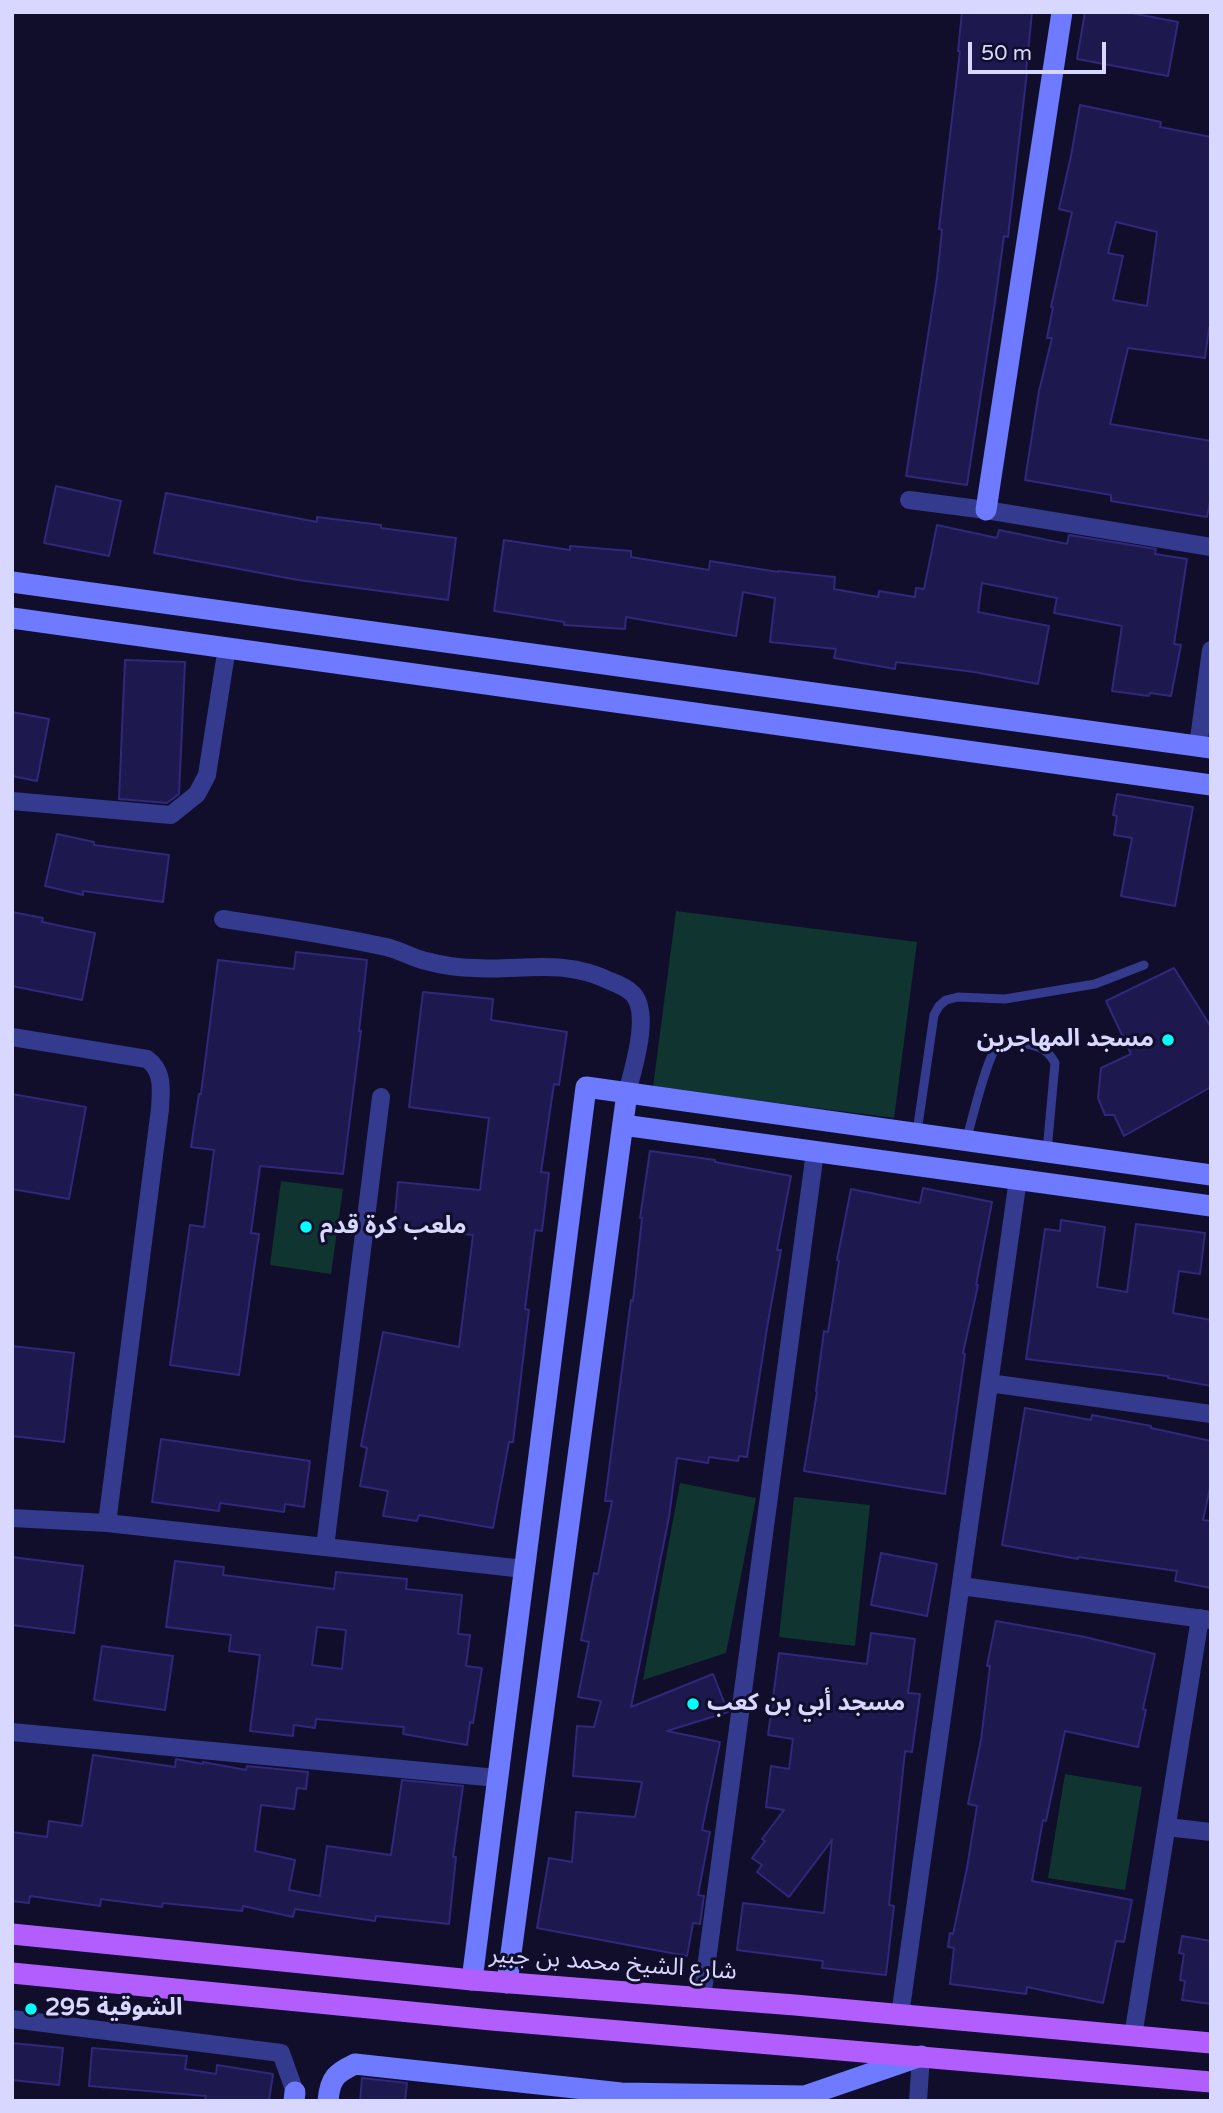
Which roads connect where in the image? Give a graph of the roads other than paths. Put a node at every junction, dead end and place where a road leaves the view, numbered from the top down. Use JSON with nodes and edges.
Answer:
{"nodes":[{"id":1,"x":1062,"y":12,"type":"edge"},
{"id":2,"x":909,"y":500,"type":"dead end"},
{"id":3,"x":986,"y":510,"type":"junction"},
{"id":4,"x":1211,"y":547,"type":"edge"},
{"id":5,"x":12,"y":582,"type":"edge"},
{"id":6,"x":12,"y":618,"type":"edge"},
{"id":7,"x":227,"y":647,"type":"junction"},
{"id":8,"x":1211,"y":650,"type":"edge"},
{"id":9,"x":1204,"y":747,"type":"edge"},
{"id":10,"x":1211,"y":785,"type":"edge"},
{"id":11,"x":12,"y":801,"type":"edge"},
{"id":12,"x":223,"y":919,"type":"dead end"},
{"id":13,"x":1144,"y":965,"type":"dead end"},
{"id":14,"x":12,"y":1037,"type":"edge"},
{"id":15,"x":627,"y":1093,"type":"junction"},
{"id":16,"x":381,"y":1097,"type":"dead end"},
{"id":17,"x":623,"y":1125,"type":"junction"},
{"id":18,"x":916,"y":1134,"type":"junction"},
{"id":19,"x":966,"y":1141,"type":"junction"},
{"id":20,"x":815,"y":1152,"type":"junction"},
{"id":21,"x":1047,"y":1152,"type":"junction"},
{"id":22,"x":1211,"y":1175,"type":"edge"},
{"id":23,"x":1018,"y":1180,"type":"junction"},
{"id":24,"x":1211,"y":1206,"type":"edge"},
{"id":25,"x":989,"y":1383,"type":"junction"},
{"id":26,"x":1211,"y":1414,"type":"edge"},
{"id":27,"x":12,"y":1518,"type":"edge"},
{"id":28,"x":107,"y":1523,"type":"junction"},
{"id":29,"x":325,"y":1547,"type":"junction"},
{"id":30,"x":524,"y":1569,"type":"junction"},
{"id":31,"x":961,"y":1586,"type":"junction"},
{"id":32,"x":1205,"y":1619,"type":"edge"},
{"id":33,"x":12,"y":1732,"type":"edge"},
{"id":34,"x":497,"y":1778,"type":"junction"},
{"id":35,"x":1167,"y":1827,"type":"junction"},
{"id":36,"x":1211,"y":1832,"type":"edge"},
{"id":37,"x":12,"y":1934,"type":"edge"},
{"id":38,"x":12,"y":1973,"type":"edge"},
{"id":39,"x":472,"y":1980,"type":"junction"},
{"id":40,"x":507,"y":1983,"type":"junction"},
{"id":41,"x":702,"y":1998,"type":"junction"},
{"id":42,"x":900,"y":2015,"type":"junction"},
{"id":43,"x":12,"y":2019,"type":"edge"},
{"id":44,"x":1133,"y":2036,"type":"junction"},
{"id":45,"x":1211,"y":2043,"type":"edge"},
{"id":46,"x":921,"y":2056,"type":"junction"},
{"id":47,"x":1211,"y":2082,"type":"edge"},
{"id":48,"x":294,"y":2096,"type":"edge"},
{"id":49,"x":328,"y":2101,"type":"edge"},
{"id":50,"x":918,"y":2101,"type":"edge"}],
"edges":[{"from":1,"to":3,"type":"street"},
{"from":2,"to":3,"type":"street"},
{"from":3,"to":4,"type":"street"},
{"from":5,"to":9,"type":"street"},
{"from":6,"to":7,"type":"street"},
{"from":7,"to":10,"type":"street"},
{"from":7,"to":11,"type":"street"},
{"from":8,"to":9,"type":"street"},
{"from":12,"to":15,"type":"street"},
{"from":13,"to":18,"type":"lane"},
{"from":14,"to":28,"type":"street"},
{"from":15,"to":17,"type":"street"},
{"from":15,"to":18,"type":"street"},
{"from":15,"to":30,"type":"street"},
{"from":16,"to":29,"type":"street"},
{"from":17,"to":20,"type":"street"},
{"from":17,"to":40,"type":"street"},
{"from":18,"to":19,"type":"street"},
{"from":19,"to":21,"type":"street"},
{"from":19,"to":21,"type":"lane"},
{"from":20,"to":23,"type":"street"},
{"from":20,"to":41,"type":"street"},
{"from":21,"to":22,"type":"street"},
{"from":23,"to":24,"type":"street"},
{"from":23,"to":25,"type":"street"},
{"from":25,"to":26,"type":"street"},
{"from":25,"to":31,"type":"street"},
{"from":27,"to":28,"type":"street"},
{"from":28,"to":29,"type":"street"},
{"from":29,"to":30,"type":"street"},
{"from":30,"to":34,"type":"street"},
{"from":31,"to":32,"type":"street"},
{"from":31,"to":42,"type":"street"},
{"from":32,"to":35,"type":"street"},
{"from":33,"to":34,"type":"street"},
{"from":34,"to":39,"type":"street"},
{"from":35,"to":36,"type":"street"},
{"from":35,"to":44,"type":"street"},
{"from":37,"to":39,"type":"main road","name":"شارع الشيخ محمد بن جبير"},
{"from":38,"to":46,"type":"main road"},
{"from":39,"to":40,"type":"main road","name":"شارع الشيخ محمد بن جبير"},
{"from":40,"to":41,"type":"main road","name":"شارع الشيخ محمد بن جبير"},
{"from":41,"to":42,"type":"main road","name":"شارع الشيخ محمد بن جبير"},
{"from":42,"to":44,"type":"main road","name":"شارع الشيخ محمد بن جبير"},
{"from":43,"to":48,"type":"street"},
{"from":44,"to":45,"type":"main road","name":"شارع الشيخ محمد بن جبير"},
{"from":46,"to":47,"type":"main road"},
{"from":46,"to":49,"type":"street"},
{"from":46,"to":50,"type":"street"}]}
